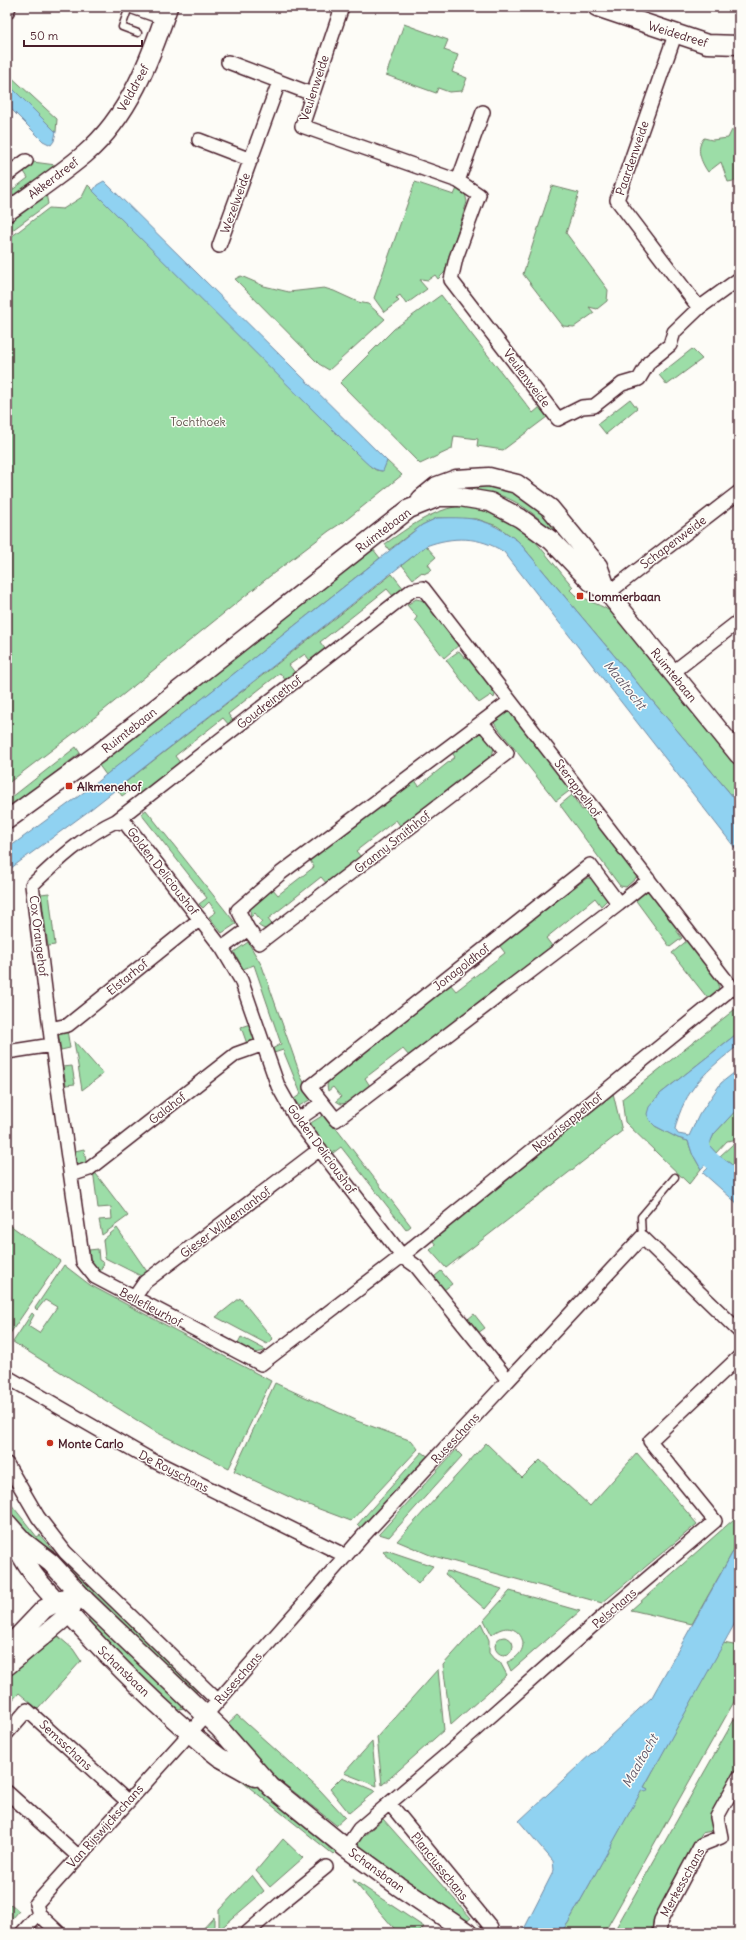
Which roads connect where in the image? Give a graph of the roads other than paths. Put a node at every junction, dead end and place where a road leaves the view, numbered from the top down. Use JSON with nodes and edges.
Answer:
{"nodes":[{"id":1,"x":9,"y":7,"type":"edge"},
{"id":2,"x":129,"y":7,"type":"edge"},
{"id":3,"x":133,"y":7,"type":"edge"},
{"id":4,"x":342,"y":7,"type":"edge"},
{"id":5,"x":597,"y":7,"type":"edge"},
{"id":6,"x":7,"y":12,"type":"edge"},
{"id":7,"x":166,"y":13,"type":"edge"},
{"id":8,"x":138,"y":33,"type":"dead end"},
{"id":9,"x":676,"y":35,"type":"junction"},
{"id":10,"x":739,"y":45,"type":"edge"},
{"id":11,"x":228,"y":62,"type":"dead end"},
{"id":12,"x":278,"y":82,"type":"junction"},
{"id":13,"x":312,"y":94,"type":"junction"},
{"id":14,"x":483,"y":112,"type":"dead end"},
{"id":15,"x":199,"y":140,"type":"dead end"},
{"id":16,"x":97,"y":142,"type":"joint"},
{"id":17,"x":251,"y":160,"type":"junction"},
{"id":18,"x":26,"y":161,"type":"dead end"},
{"id":19,"x":7,"y":175,"type":"edge"},
{"id":20,"x":458,"y":181,"type":"junction"},
{"id":21,"x":7,"y":212,"type":"edge"},
{"id":22,"x":219,"y":246,"type":"dead end"},
{"id":23,"x":739,"y":280,"type":"edge"},
{"id":24,"x":698,"y":308,"type":"junction"},
{"id":25,"x":739,"y":492,"type":"edge"},
{"id":26,"x":409,"y":509,"type":"junction"},
{"id":27,"x":423,"y":588,"type":"joint"},
{"id":28,"x":608,"y":593,"type":"junction"},
{"id":29,"x":739,"y":621,"type":"edge"},
{"id":30,"x":672,"y":673,"type":"junction"},
{"id":31,"x":510,"y":701,"type":"junction"},
{"id":32,"x":482,"y":723,"type":"junction"},
{"id":33,"x":739,"y":755,"type":"edge"},
{"id":34,"x":7,"y":820,"type":"edge"},
{"id":35,"x":116,"y":821,"type":"junction"},
{"id":36,"x":649,"y":880,"type":"junction"},
{"id":37,"x":619,"y":904,"type":"junction"},
{"id":38,"x":200,"y":919,"type":"junction"},
{"id":39,"x":248,"y":929,"type":"junction"},
{"id":40,"x":222,"y":948,"type":"junction"},
{"id":41,"x":732,"y":988,"type":"joint"},
{"id":42,"x":50,"y":1029,"type":"junction"},
{"id":43,"x":264,"y":1044,"type":"junction"},
{"id":44,"x":52,"y":1045,"type":"junction"},
{"id":45,"x":7,"y":1052,"type":"edge"},
{"id":46,"x":322,"y":1103,"type":"junction"},
{"id":47,"x":297,"y":1120,"type":"junction"},
{"id":48,"x":320,"y":1149,"type":"junction"},
{"id":49,"x":71,"y":1175,"type":"junction"},
{"id":50,"x":675,"y":1177,"type":"dead end"},
{"id":51,"x":642,"y":1237,"type":"junction"},
{"id":52,"x":402,"y":1256,"type":"junction"},
{"id":53,"x":134,"y":1298,"type":"junction"},
{"id":54,"x":739,"y":1331,"type":"edge"},
{"id":55,"x":739,"y":1357,"type":"edge"},
{"id":56,"x":7,"y":1377,"type":"edge"},
{"id":57,"x":508,"y":1380,"type":"junction"},
{"id":58,"x":7,"y":1464,"type":"edge"},
{"id":59,"x":8,"y":1525,"type":"edge"},
{"id":60,"x":346,"y":1556,"type":"junction"},
{"id":61,"x":79,"y":1593,"type":"junction"},
{"id":62,"x":57,"y":1601,"type":"junction"},
{"id":63,"x":69,"y":1614,"type":"junction"},
{"id":64,"x":7,"y":1648,"type":"edge"},
{"id":65,"x":7,"y":1666,"type":"edge"},
{"id":66,"x":218,"y":1701,"type":"junction"},
{"id":67,"x":205,"y":1716,"type":"junction"},
{"id":68,"x":7,"y":1733,"type":"edge"},
{"id":69,"x":186,"y":1738,"type":"junction"},
{"id":70,"x":739,"y":1778,"type":"edge"},
{"id":71,"x":271,"y":1787,"type":"junction"},
{"id":72,"x":7,"y":1792,"type":"edge"},
{"id":73,"x":127,"y":1801,"type":"junction"},
{"id":74,"x":390,"y":1804,"type":"junction"},
{"id":75,"x":346,"y":1848,"type":"junction"},
{"id":76,"x":78,"y":1856,"type":"junction"},
{"id":77,"x":326,"y":1867,"type":"dead end"},
{"id":78,"x":39,"y":1914,"type":"junction"},
{"id":79,"x":491,"y":1927,"type":"dead end"},
{"id":80,"x":457,"y":1930,"type":"edge"},
{"id":81,"x":22,"y":1933,"type":"edge"},
{"id":82,"x":59,"y":1933,"type":"edge"},
{"id":83,"x":247,"y":1933,"type":"edge"},
{"id":84,"x":659,"y":1933,"type":"edge"}],
"edges":[{"from":1,"to":6,"type":"street"},
{"from":2,"to":8,"type":"lane"},
{"from":3,"to":7,"type":"street"},
{"from":4,"to":13,"type":"street","name":"Veulenweide"},
{"from":5,"to":9,"type":"street","name":"Weidedreef"},
{"from":7,"to":16,"type":"street","name":"Velddreef"},
{"from":9,"to":10,"type":"street","name":"Weidedreef"},
{"from":9,"to":24,"type":"street","name":"Paardenweide"},
{"from":11,"to":12,"type":"street"},
{"from":12,"to":13,"type":"street"},
{"from":12,"to":17,"type":"street","name":"Wezelweide"},
{"from":13,"to":20,"type":"street","name":"Veulenweide"},
{"from":14,"to":20,"type":"street"},
{"from":15,"to":17,"type":"street"},
{"from":16,"to":21,"type":"street","name":"Akkerdreef"},
{"from":17,"to":22,"type":"street","name":"Wezelweide"},
{"from":18,"to":19,"type":"street"},
{"from":20,"to":24,"type":"street","name":"Veulenweide"},
{"from":23,"to":24,"type":"street"},
{"from":25,"to":28,"type":"street","name":"Schapenweide"},
{"from":26,"to":28,"type":"street","name":"Ruimtebaan"},
{"from":26,"to":28,"type":"street"},
{"from":26,"to":34,"type":"street","name":"Ruimtebaan"},
{"from":27,"to":31,"type":"street","name":"Sterappelhof"},
{"from":27,"to":35,"type":"street","name":"Goudreinethof"},
{"from":28,"to":30,"type":"street","name":"Ruimtebaan"},
{"from":29,"to":30,"type":"street"},
{"from":30,"to":33,"type":"street","name":"Ruimtebaan"},
{"from":31,"to":32,"type":"street","name":"Granny Smithhof"},
{"from":31,"to":36,"type":"street","name":"Sterappelhof"},
{"from":32,"to":39,"type":"street","name":"Granny Smithhof"},
{"from":32,"to":39,"type":"street","name":"Granny Smithhof"},
{"from":35,"to":38,"type":"street","name":"Golden Delicioushof"},
{"from":35,"to":42,"type":"street","name":"Cox Orangehof"},
{"from":36,"to":37,"type":"street","name":"Jonagoldhof"},
{"from":36,"to":41,"type":"street","name":"Sterappelhof"},
{"from":37,"to":46,"type":"street","name":"Jonagoldhof"},
{"from":37,"to":46,"type":"street","name":"Jonagoldhof"},
{"from":38,"to":40,"type":"street","name":"Golden Delicioushof"},
{"from":38,"to":42,"type":"street","name":"Elstarhof"},
{"from":39,"to":40,"type":"street"},
{"from":40,"to":43,"type":"street","name":"Golden Delicioushof"},
{"from":41,"to":52,"type":"street","name":"Notarisappelhof"},
{"from":42,"to":44,"type":"street","name":"Cox Orangehof"},
{"from":43,"to":47,"type":"street","name":"Golden Delicioushof"},
{"from":43,"to":49,"type":"street","name":"Galahof"},
{"from":44,"to":45,"type":"street"},
{"from":44,"to":49,"type":"street","name":"Bellefleurhof"},
{"from":46,"to":47,"type":"street"},
{"from":47,"to":48,"type":"street","name":"Golden Delicioushof"},
{"from":48,"to":52,"type":"street","name":"Golden Delicioushof"},
{"from":48,"to":53,"type":"street","name":"Gieser Wildemanhof"},
{"from":49,"to":53,"type":"street","name":"Bellefleurhof"},
{"from":50,"to":51,"type":"lane"},
{"from":51,"to":54,"type":"street"},
{"from":51,"to":57,"type":"street","name":"Ruseschans"},
{"from":52,"to":53,"type":"street","name":"Bellefleurhof"},
{"from":52,"to":57,"type":"street","name":"Golden Delicioushof"},
{"from":55,"to":74,"type":"street","name":"Pelschans"},
{"from":56,"to":60,"type":"street","name":"De Royschans"},
{"from":57,"to":60,"type":"street","name":"Ruseschans"},
{"from":58,"to":66,"type":"street"},
{"from":59,"to":61,"type":"street","name":"Schansbaan"},
{"from":59,"to":62,"type":"street","name":"Schansbaan"},
{"from":60,"to":66,"type":"street","name":"Ruseschans"},
{"from":61,"to":62,"type":"street"},
{"from":61,"to":63,"type":"street"},
{"from":61,"to":67,"type":"street","name":"Schansbaan"},
{"from":62,"to":63,"type":"street","name":"Schansbaan"},
{"from":62,"to":64,"type":"street"},
{"from":63,"to":65,"type":"street"},
{"from":63,"to":69,"type":"street","name":"Schansbaan"},
{"from":66,"to":67,"type":"street","name":"Ruseschans"},
{"from":67,"to":69,"type":"street","name":"Ruseschans"},
{"from":67,"to":71,"type":"street","name":"Schansbaan"},
{"from":68,"to":73,"type":"street","name":"Semsschans"},
{"from":69,"to":71,"type":"street","name":"Schansbaan"},
{"from":69,"to":73,"type":"street","name":"Van Rijswijckschans"},
{"from":70,"to":84,"type":"street","name":"Merkesschans"},
{"from":71,"to":75,"type":"street","name":"Schansbaan"},
{"from":72,"to":76,"type":"street"},
{"from":73,"to":76,"type":"street","name":"Van Rijswijckschans"},
{"from":74,"to":75,"type":"street","name":"Pelschans"},
{"from":74,"to":79,"type":"street","name":"Planciusschans"},
{"from":75,"to":80,"type":"street","name":"Schansbaan"},
{"from":76,"to":78,"type":"street","name":"Van Rijswijckschans"},
{"from":77,"to":83,"type":"street"},
{"from":78,"to":81,"type":"street"},
{"from":78,"to":82,"type":"street"}]}
